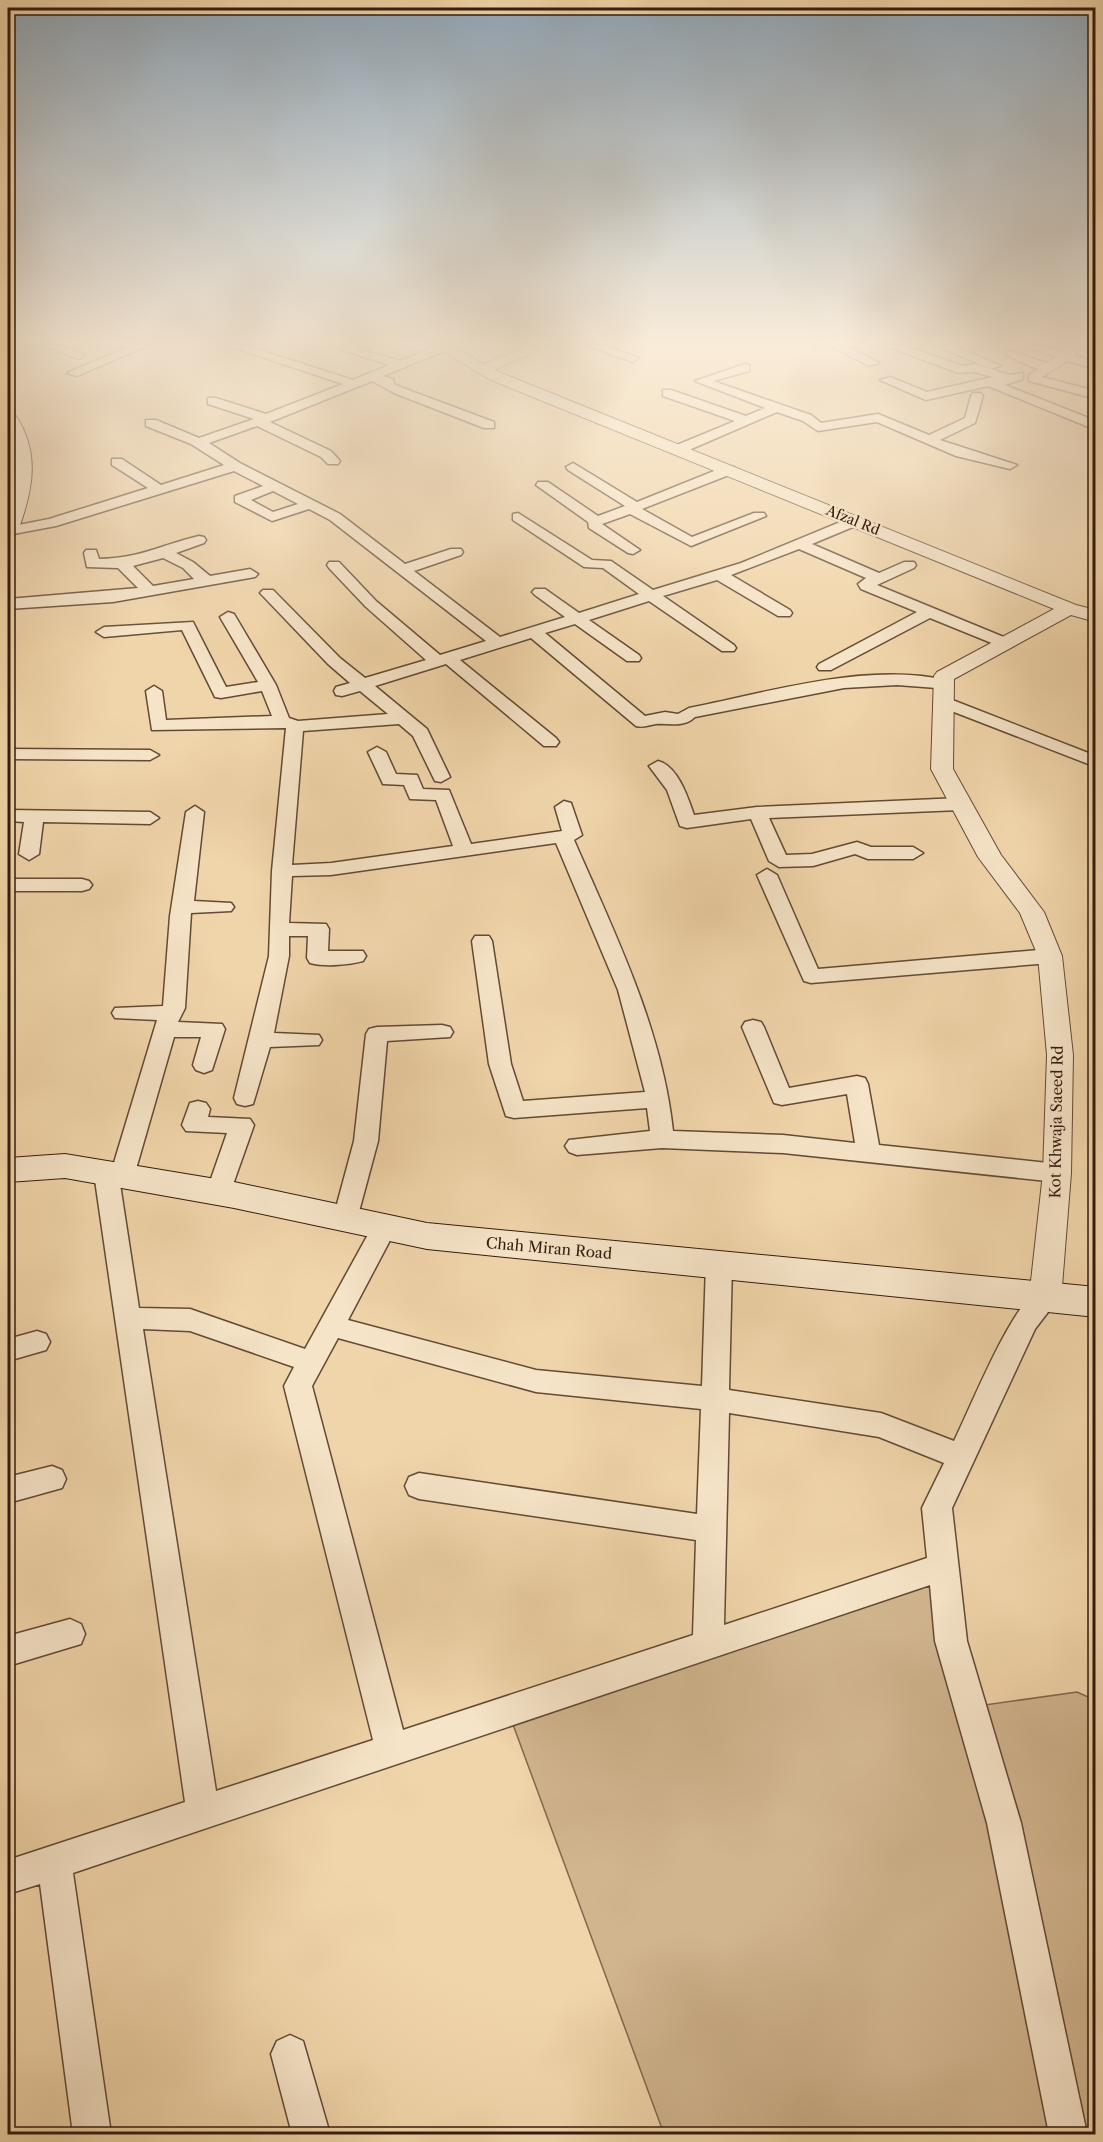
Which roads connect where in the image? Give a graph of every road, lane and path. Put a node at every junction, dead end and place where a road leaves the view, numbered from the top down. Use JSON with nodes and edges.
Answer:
{"nodes":[{"id":1,"x":16,"y":445,"type":"edge"},
{"id":2,"x":200,"y":445,"type":"edge"},
{"id":3,"x":309,"y":445,"type":"edge"},
{"id":4,"x":664,"y":445,"type":"edge"},
{"id":5,"x":689,"y":445,"type":"edge"},
{"id":6,"x":941,"y":445,"type":"edge"},
{"id":7,"x":677,"y":450,"type":"junction"},
{"id":8,"x":333,"y":461,"type":"dead end"},
{"id":9,"x":117,"y":462,"type":"dead end"},
{"id":10,"x":1010,"y":465,"type":"dead end"},
{"id":11,"x":235,"y":466,"type":"junction"},
{"id":12,"x":573,"y":467,"type":"dead end"},
{"id":13,"x":729,"y":470,"type":"junction"},
{"id":14,"x":543,"y":485,"type":"dead end"},
{"id":15,"x":274,"y":486,"type":"junction"},
{"id":16,"x":157,"y":488,"type":"junction"},
{"id":17,"x":310,"y":504,"type":"junction"},
{"id":18,"x":633,"y":508,"type":"junction"},
{"id":19,"x":759,"y":516,"type":"dead end"},
{"id":20,"x":518,"y":517,"type":"dead end"},
{"id":21,"x":596,"y":521,"type":"junction"},
{"id":22,"x":855,"y":521,"type":"junction"},
{"id":23,"x":8,"y":531,"type":"edge"},
{"id":24,"x":199,"y":540,"type":"dead end"},
{"id":25,"x":800,"y":544,"type":"junction"},
{"id":26,"x":633,"y":550,"type":"dead end"},
{"id":27,"x":163,"y":552,"type":"junction"},
{"id":28,"x":456,"y":552,"type":"dead end"},
{"id":29,"x":91,"y":553,"type":"dead end"},
{"id":30,"x":122,"y":563,"type":"junction"},
{"id":31,"x":334,"y":565,"type":"dead end"},
{"id":32,"x":909,"y":565,"type":"dead end"},
{"id":33,"x":405,"y":569,"type":"junction"},
{"id":34,"x":250,"y":574,"type":"dead end"},
{"id":35,"x":720,"y":575,"type":"junction"},
{"id":36,"x":878,"y":578,"type":"junction"},
{"id":37,"x":207,"y":582,"type":"junction"},
{"id":38,"x":150,"y":592,"type":"junction"},
{"id":39,"x":268,"y":592,"type":"dead end"},
{"id":40,"x":540,"y":592,"type":"dead end"},
{"id":41,"x":652,"y":597,"type":"junction"},
{"id":42,"x":8,"y":604,"type":"edge"},
{"id":43,"x":1069,"y":609,"type":"junction"},
{"id":44,"x":929,"y":612,"type":"junction"},
{"id":45,"x":784,"y":613,"type":"dead end"},
{"id":46,"x":1095,"y":616,"type":"edge"},
{"id":47,"x":228,"y":617,"type":"dead end"},
{"id":48,"x":576,"y":620,"type":"junction"},
{"id":49,"x":104,"y":632,"type":"dead end"},
{"id":50,"x":534,"y":632,"type":"junction"},
{"id":51,"x":498,"y":643,"type":"junction"},
{"id":52,"x":1005,"y":643,"type":"junction"},
{"id":53,"x":728,"y":648,"type":"dead end"},
{"id":54,"x":633,"y":658,"type":"dead end"},
{"id":55,"x":442,"y":659,"type":"junction"},
{"id":56,"x":825,"y":667,"type":"dead end"},
{"id":57,"x":364,"y":684,"type":"junction"},
{"id":58,"x":268,"y":685,"type":"junction"},
{"id":59,"x":154,"y":691,"type":"dead end"},
{"id":60,"x":342,"y":691,"type":"dead end"},
{"id":61,"x":943,"y":693,"type":"junction"},
{"id":62,"x":404,"y":718,"type":"junction"},
{"id":63,"x":289,"y":723,"type":"junction"},
{"id":64,"x":550,"y":742,"type":"dead end"},
{"id":65,"x":377,"y":752,"type":"dead end"},
{"id":66,"x":8,"y":754,"type":"edge"},
{"id":67,"x":150,"y":755,"type":"dead end"},
{"id":68,"x":1095,"y":762,"type":"edge"},
{"id":69,"x":658,"y":765,"type":"dead end"},
{"id":70,"x":441,"y":777,"type":"dead end"},
{"id":71,"x":960,"y":804,"type":"junction"},
{"id":72,"x":564,"y":807,"type":"dead end"},
{"id":73,"x":195,"y":812,"type":"dead end"},
{"id":74,"x":757,"y":813,"type":"junction"},
{"id":75,"x":8,"y":816,"type":"edge"},
{"id":76,"x":34,"y":816,"type":"junction"},
{"id":77,"x":150,"y":818,"type":"dead end"},
{"id":78,"x":563,"y":837,"type":"junction"},
{"id":79,"x":464,"y":851,"type":"junction"},
{"id":80,"x":913,"y":853,"type":"dead end"},
{"id":81,"x":29,"y":854,"type":"dead end"},
{"id":82,"x":282,"y":871,"type":"junction"},
{"id":83,"x":767,"y":875,"type":"dead end"},
{"id":84,"x":8,"y":885,"type":"edge"},
{"id":85,"x":82,"y":885,"type":"dead end"},
{"id":86,"x":183,"y":907,"type":"junction"},
{"id":87,"x":224,"y":907,"type":"dead end"},
{"id":88,"x":279,"y":930,"type":"junction"},
{"id":89,"x":482,"y":941,"type":"dead end"},
{"id":90,"x":356,"y":956,"type":"dead end"},
{"id":91,"x":1050,"y":956,"type":"junction"},
{"id":92,"x":123,"y":1012,"type":"dead end"},
{"id":93,"x":168,"y":1021,"type":"junction"},
{"id":94,"x":753,"y":1027,"type":"dead end"},
{"id":95,"x":441,"y":1032,"type":"dead end"},
{"id":96,"x":261,"y":1040,"type":"junction"},
{"id":97,"x":311,"y":1040,"type":"dead end"},
{"id":98,"x":204,"y":1065,"type":"dead end"},
{"id":99,"x":245,"y":1098,"type":"dead end"},
{"id":100,"x":658,"y":1099,"type":"junction"},
{"id":101,"x":198,"y":1109,"type":"dead end"},
{"id":102,"x":662,"y":1139,"type":"junction"},
{"id":103,"x":577,"y":1146,"type":"dead end"},
{"id":104,"x":868,"y":1152,"type":"junction"},
{"id":105,"x":8,"y":1170,"type":"edge"},
{"id":106,"x":1058,"y":1173,"type":"junction"},
{"id":107,"x":114,"y":1175,"type":"junction"},
{"id":108,"x":218,"y":1193,"type":"junction"},
{"id":109,"x":345,"y":1219,"type":"junction"},
{"id":110,"x":385,"y":1227,"type":"junction"},
{"id":111,"x":719,"y":1264,"type":"junction"},
{"id":112,"x":1045,"y":1299,"type":"junction"},
{"id":113,"x":1095,"y":1302,"type":"edge"},
{"id":114,"x":128,"y":1318,"type":"junction"},
{"id":115,"x":331,"y":1326,"type":"junction"},
{"id":116,"x":37,"y":1342,"type":"dead end"},
{"id":117,"x":8,"y":1350,"type":"edge"},
{"id":118,"x":311,"y":1362,"type":"junction"},
{"id":119,"x":714,"y":1399,"type":"junction"},
{"id":120,"x":962,"y":1457,"type":"junction"},
{"id":121,"x":52,"y":1479,"type":"dead end"},
{"id":122,"x":419,"y":1486,"type":"dead end"},
{"id":123,"x":8,"y":1490,"type":"edge"},
{"id":124,"x":711,"y":1529,"type":"junction"},
{"id":125,"x":943,"y":1567,"type":"junction"},
{"id":126,"x":70,"y":1634,"type":"dead end"},
{"id":127,"x":708,"y":1645,"type":"junction"},
{"id":128,"x":8,"y":1652,"type":"edge"},
{"id":129,"x":392,"y":1750,"type":"junction"},
{"id":130,"x":203,"y":1813,"type":"junction"},
{"id":131,"x":54,"y":1862,"type":"junction"},
{"id":132,"x":8,"y":1877,"type":"edge"},
{"id":133,"x":290,"y":2054,"type":"dead end"},
{"id":134,"x":92,"y":2134,"type":"edge"},
{"id":135,"x":311,"y":2134,"type":"edge"},
{"id":136,"x":1068,"y":2134,"type":"edge"}],
"edges":[{"from":1,"to":23,"type":"main road"},
{"from":2,"to":11,"type":"street"},
{"from":3,"to":8,"type":"street"},
{"from":4,"to":7,"type":"street","name":"Afzal Rd"},
{"from":5,"to":7,"type":"street"},
{"from":6,"to":10,"type":"street"},
{"from":7,"to":13,"type":"street","name":"Afzal Rd"},
{"from":9,"to":16,"type":"street"},
{"from":11,"to":15,"type":"street"},
{"from":11,"to":16,"type":"street"},
{"from":12,"to":18,"type":"street"},
{"from":13,"to":18,"type":"street"},
{"from":13,"to":22,"type":"street","name":"Afzal Rd"},
{"from":14,"to":21,"type":"street"},
{"from":15,"to":17,"type":"street"},
{"from":15,"to":17,"type":"street"},
{"from":16,"to":23,"type":"street"},
{"from":17,"to":33,"type":"street"},
{"from":18,"to":19,"type":"street"},
{"from":18,"to":21,"type":"street"},
{"from":20,"to":41,"type":"street"},
{"from":21,"to":26,"type":"street"},
{"from":22,"to":25,"type":"street"},
{"from":22,"to":43,"type":"street","name":"Afzal Rd"},
{"from":24,"to":27,"type":"street"},
{"from":25,"to":35,"type":"street"},
{"from":25,"to":36,"type":"street"},
{"from":27,"to":30,"type":"street"},
{"from":27,"to":37,"type":"street"},
{"from":28,"to":33,"type":"street"},
{"from":29,"to":30,"type":"street"},
{"from":30,"to":38,"type":"street"},
{"from":31,"to":55,"type":"street"},
{"from":32,"to":36,"type":"street"},
{"from":33,"to":51,"type":"street"},
{"from":34,"to":37,"type":"street"},
{"from":35,"to":41,"type":"street"},
{"from":35,"to":45,"type":"street"},
{"from":36,"to":44,"type":"street"},
{"from":37,"to":38,"type":"street"},
{"from":38,"to":42,"type":"street"},
{"from":39,"to":57,"type":"street"},
{"from":40,"to":48,"type":"street"},
{"from":41,"to":48,"type":"street"},
{"from":41,"to":53,"type":"street"},
{"from":43,"to":46,"type":"street"},
{"from":43,"to":52,"type":"street"},
{"from":44,"to":52,"type":"street"},
{"from":44,"to":56,"type":"street"},
{"from":47,"to":58,"type":"street"},
{"from":48,"to":50,"type":"street"},
{"from":48,"to":54,"type":"street"},
{"from":49,"to":58,"type":"street"},
{"from":50,"to":51,"type":"street"},
{"from":50,"to":61,"type":"street"},
{"from":51,"to":55,"type":"street"},
{"from":52,"to":61,"type":"street"},
{"from":55,"to":57,"type":"street"},
{"from":55,"to":64,"type":"street"},
{"from":57,"to":60,"type":"street"},
{"from":57,"to":62,"type":"street"},
{"from":58,"to":63,"type":"street"},
{"from":59,"to":63,"type":"street"},
{"from":61,"to":68,"type":"street"},
{"from":61,"to":71,"type":"street","name":"Kot Khwaja Saeed Rd"},
{"from":62,"to":63,"type":"street"},
{"from":62,"to":70,"type":"street"},
{"from":63,"to":82,"type":"street"},
{"from":65,"to":79,"type":"street"},
{"from":66,"to":67,"type":"street"},
{"from":69,"to":74,"type":"street"},
{"from":71,"to":74,"type":"street"},
{"from":71,"to":91,"type":"street","name":"Kot Khwaja Saeed Rd"},
{"from":72,"to":78,"type":"street"},
{"from":73,"to":86,"type":"street"},
{"from":74,"to":80,"type":"street"},
{"from":75,"to":76,"type":"street"},
{"from":76,"to":77,"type":"street"},
{"from":76,"to":81,"type":"street"},
{"from":78,"to":79,"type":"street"},
{"from":78,"to":100,"type":"street"},
{"from":79,"to":82,"type":"street"},
{"from":82,"to":88,"type":"street"},
{"from":83,"to":91,"type":"street"},
{"from":84,"to":85,"type":"street"},
{"from":86,"to":87,"type":"street"},
{"from":86,"to":93,"type":"street"},
{"from":88,"to":90,"type":"street"},
{"from":88,"to":96,"type":"street"},
{"from":89,"to":100,"type":"street"},
{"from":91,"to":106,"type":"street","name":"Kot Khwaja Saeed Rd"},
{"from":92,"to":93,"type":"street"},
{"from":93,"to":98,"type":"street"},
{"from":93,"to":107,"type":"street"},
{"from":94,"to":104,"type":"street"},
{"from":95,"to":109,"type":"street"},
{"from":96,"to":97,"type":"street"},
{"from":96,"to":99,"type":"street"},
{"from":100,"to":102,"type":"street"},
{"from":101,"to":108,"type":"street"},
{"from":102,"to":103,"type":"street"},
{"from":102,"to":104,"type":"street"},
{"from":104,"to":106,"type":"street"},
{"from":105,"to":107,"type":"main road","name":"Chah Miran Road"},
{"from":106,"to":112,"type":"street","name":"Kot Khwaja Saeed Rd"},
{"from":107,"to":108,"type":"main road","name":"Chah Miran Road"},
{"from":107,"to":114,"type":"street"},
{"from":108,"to":109,"type":"main road","name":"Chah Miran Road"},
{"from":109,"to":110,"type":"main road","name":"Chah Miran Road"},
{"from":110,"to":111,"type":"main road","name":"Chah Miran Road"},
{"from":110,"to":115,"type":"street"},
{"from":111,"to":112,"type":"main road","name":"Chah Miran Road"},
{"from":111,"to":119,"type":"street"},
{"from":112,"to":113,"type":"main road","name":"Chah Miran Road"},
{"from":112,"to":120,"type":"street"},
{"from":114,"to":118,"type":"street"},
{"from":114,"to":130,"type":"street"},
{"from":115,"to":118,"type":"street"},
{"from":115,"to":119,"type":"street"},
{"from":116,"to":117,"type":"street"},
{"from":118,"to":129,"type":"street"},
{"from":119,"to":120,"type":"street"},
{"from":119,"to":124,"type":"street"},
{"from":120,"to":125,"type":"street"},
{"from":121,"to":123,"type":"street"},
{"from":122,"to":124,"type":"street"},
{"from":124,"to":127,"type":"street"},
{"from":125,"to":127,"type":"street"},
{"from":125,"to":136,"type":"street"},
{"from":126,"to":128,"type":"street"},
{"from":127,"to":129,"type":"street"},
{"from":129,"to":130,"type":"street"},
{"from":130,"to":131,"type":"street"},
{"from":131,"to":132,"type":"street"},
{"from":131,"to":134,"type":"street"},
{"from":133,"to":135,"type":"street"}]}
